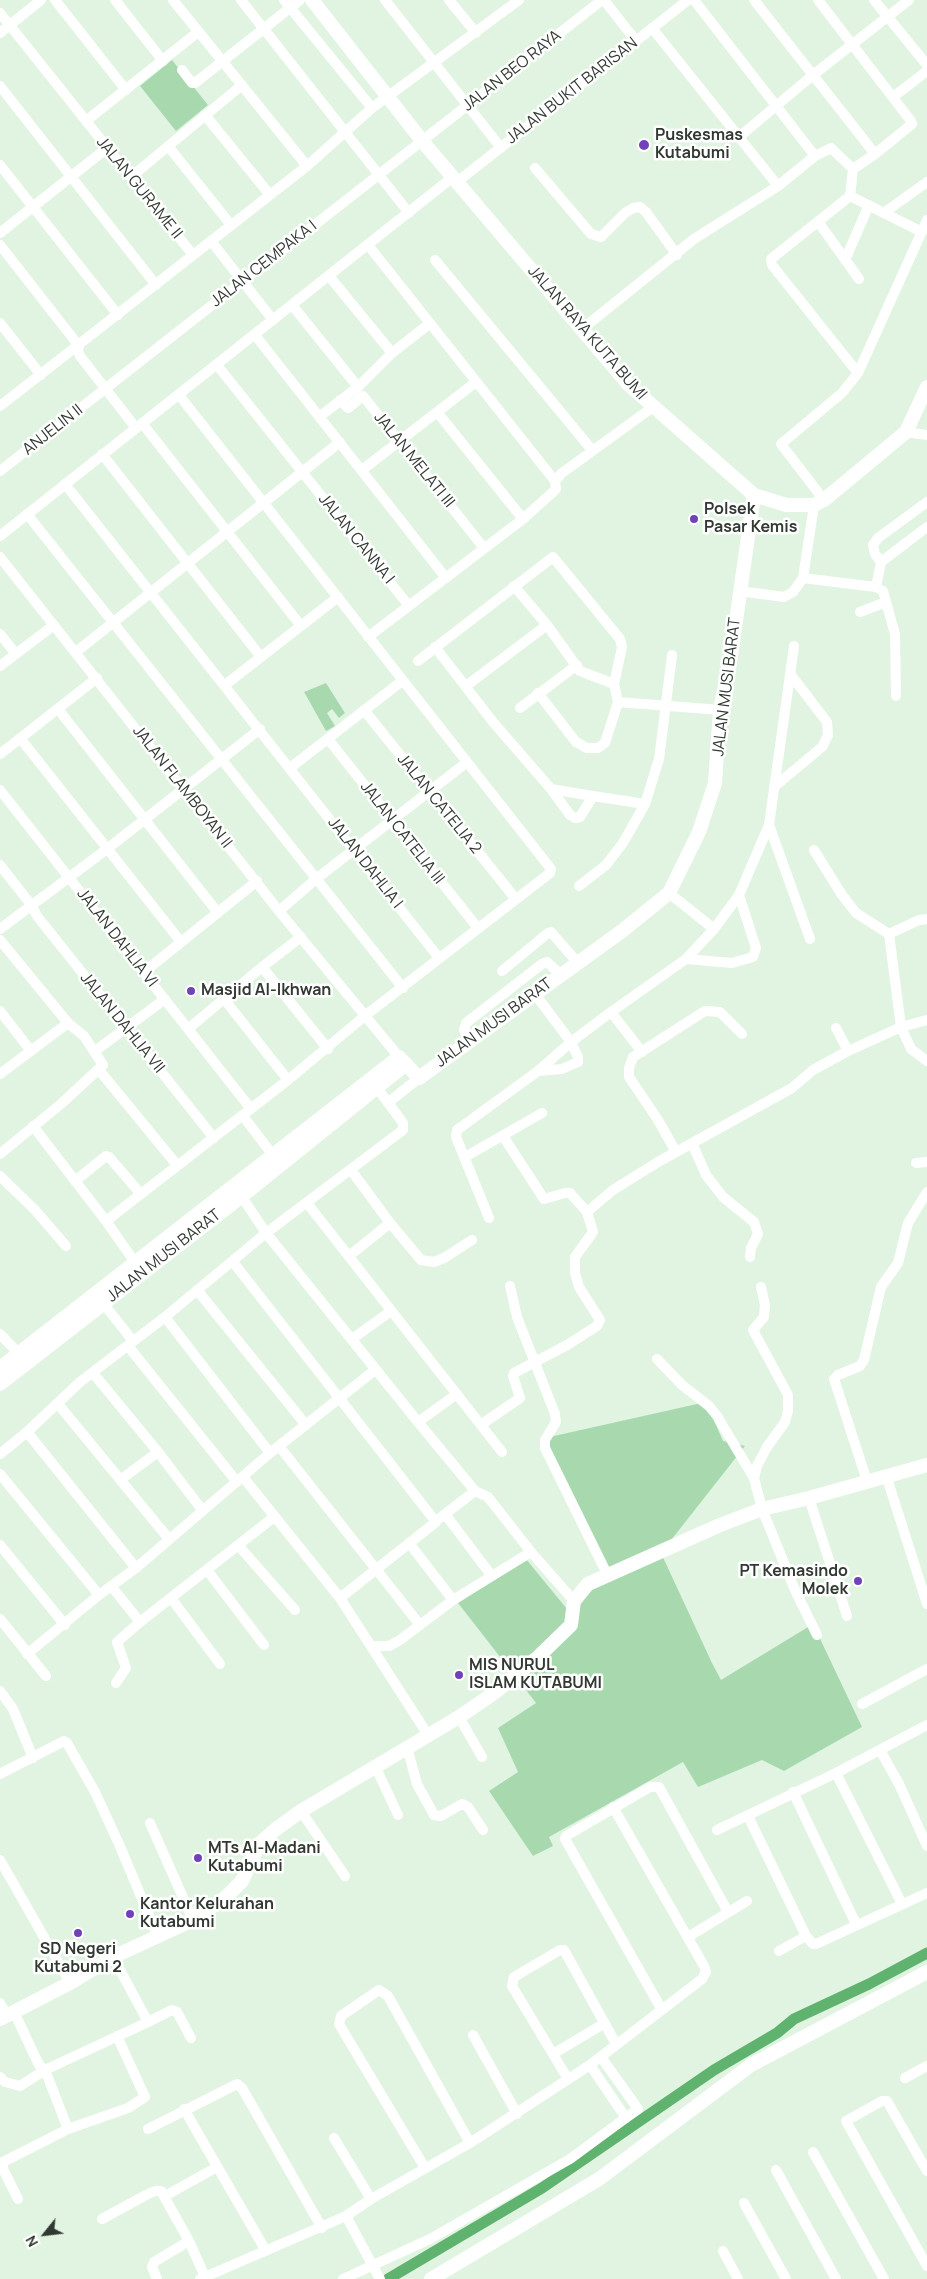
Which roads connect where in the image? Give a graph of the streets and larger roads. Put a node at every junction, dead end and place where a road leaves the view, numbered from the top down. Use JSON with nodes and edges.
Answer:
{"nodes":[{"id":1,"x":41,"y":0,"type":"edge"},
{"id":2,"x":55,"y":0,"type":"edge"},
{"id":3,"x":115,"y":0,"type":"edge"},
{"id":4,"x":173,"y":0,"type":"edge"},
{"id":5,"x":241,"y":0,"type":"edge"},
{"id":6,"x":300,"y":0,"type":"edge"},
{"id":7,"x":312,"y":0,"type":"edge"},
{"id":8,"x":385,"y":0,"type":"edge"},
{"id":9,"x":449,"y":0,"type":"edge"},
{"id":10,"x":603,"y":0,"type":"edge"},
{"id":11,"x":688,"y":0,"type":"edge"},
{"id":12,"x":694,"y":0,"type":"edge"},
{"id":13,"x":754,"y":0,"type":"edge"},
{"id":14,"x":818,"y":0,"type":"edge"},
{"id":15,"x":874,"y":0,"type":"edge"},
{"id":16,"x":908,"y":0,"type":"edge"},
{"id":17,"x":514,"y":2,"type":"edge"},
{"id":18,"x":287,"y":4,"type":"edge"},
{"id":19,"x":0,"y":13,"type":"edge"},
{"id":20,"x":887,"y":17,"type":"junction"},
{"id":21,"x":10,"y":25,"type":"junction"},
{"id":22,"x":652,"y":28,"type":"junction"},
{"id":23,"x":264,"y":29,"type":"junction"},
{"id":24,"x":198,"y":32,"type":"junction"},
{"id":25,"x":0,"y":33,"type":"edge"},
{"id":26,"x":476,"y":33,"type":"junction"},
{"id":27,"x":636,"y":41,"type":"junction"},
{"id":28,"x":852,"y":44,"type":"junction"},
{"id":29,"x":163,"y":61,"type":"junction"},
{"id":30,"x":224,"y":62,"type":"junction"},
{"id":31,"x":434,"y":62,"type":"junction"},
{"id":32,"x":927,"y":65,"type":"edge"},
{"id":33,"x":182,"y":70,"type":"dead end"},
{"id":34,"x":927,"y":70,"type":"edge"},
{"id":35,"x":813,"y":75,"type":"junction"},
{"id":36,"x":242,"y":85,"type":"junction"},
{"id":37,"x":0,"y":86,"type":"edge"},
{"id":38,"x":126,"y":90,"type":"junction"},
{"id":39,"x":388,"y":96,"type":"junction"},
{"id":40,"x":894,"y":99,"type":"junction"},
{"id":41,"x":468,"y":106,"type":"junction"},
{"id":42,"x":776,"y":106,"type":"junction"},
{"id":43,"x":372,"y":108,"type":"junction"},
{"id":44,"x":205,"y":116,"type":"junction"},
{"id":45,"x":86,"y":122,"type":"junction"},
{"id":46,"x":347,"y":132,"type":"junction"},
{"id":47,"x":739,"y":137,"type":"junction"},
{"id":48,"x":423,"y":142,"type":"junction"},
{"id":49,"x":168,"y":146,"type":"junction"},
{"id":50,"x":107,"y":148,"type":"junction"},
{"id":51,"x":501,"y":148,"type":"junction"},
{"id":52,"x":875,"y":154,"type":"junction"},
{"id":53,"x":815,"y":156,"type":"junction"},
{"id":54,"x":0,"y":164,"type":"edge"},
{"id":55,"x":308,"y":166,"type":"junction"},
{"id":56,"x":535,"y":168,"type":"dead end"},
{"id":57,"x":854,"y":168,"type":"junction"},
{"id":58,"x":379,"y":176,"type":"junction"},
{"id":59,"x":70,"y":177,"type":"junction"},
{"id":60,"x":131,"y":177,"type":"junction"},
{"id":61,"x":455,"y":180,"type":"junction"},
{"id":62,"x":927,"y":182,"type":"edge"},
{"id":63,"x":778,"y":186,"type":"junction"},
{"id":64,"x":270,"y":196,"type":"junction"},
{"id":65,"x":850,"y":196,"type":"junction"},
{"id":66,"x":870,"y":205,"type":"junction"},
{"id":67,"x":33,"y":206,"type":"junction"},
{"id":68,"x":885,"y":212,"type":"junction"},
{"id":69,"x":409,"y":213,"type":"junction"},
{"id":70,"x":927,"y":220,"type":"edge"},
{"id":71,"x":819,"y":223,"type":"junction"},
{"id":72,"x":231,"y":225,"type":"junction"},
{"id":73,"x":922,"y":232,"type":"junction"},
{"id":74,"x":0,"y":233,"type":"edge"},
{"id":75,"x":211,"y":242,"type":"junction"},
{"id":76,"x":0,"y":245,"type":"edge"},
{"id":77,"x":368,"y":245,"type":"junction"},
{"id":78,"x":193,"y":255,"type":"junction"},
{"id":79,"x":677,"y":255,"type":"junction"},
{"id":80,"x":435,"y":260,"type":"dead end"},
{"id":81,"x":846,"y":260,"type":"junction"},
{"id":82,"x":329,"y":276,"type":"junction"},
{"id":83,"x":859,"y":279,"type":"dead end"},
{"id":84,"x":242,"y":281,"type":"junction"},
{"id":85,"x":156,"y":284,"type":"junction"},
{"id":86,"x":292,"y":305,"type":"junction"},
{"id":87,"x":118,"y":315,"type":"junction"},
{"id":88,"x":273,"y":320,"type":"junction"},
{"id":89,"x":0,"y":323,"type":"edge"},
{"id":90,"x":429,"y":324,"type":"junction"},
{"id":91,"x":581,"y":330,"type":"junction"},
{"id":92,"x":255,"y":335,"type":"junction"},
{"id":93,"x":79,"y":346,"type":"junction"},
{"id":94,"x":392,"y":353,"type":"junction"},
{"id":95,"x":217,"y":365,"type":"junction"},
{"id":96,"x":858,"y":373,"type":"junction"},
{"id":97,"x":41,"y":375,"type":"junction"},
{"id":98,"x":476,"y":382,"type":"junction"},
{"id":99,"x":927,"y":386,"type":"edge"},
{"id":100,"x":358,"y":387,"type":"junction"},
{"id":101,"x":106,"y":388,"type":"junction"},
{"id":102,"x":179,"y":395,"type":"junction"},
{"id":103,"x":340,"y":400,"type":"junction"},
{"id":104,"x":1,"y":404,"type":"edge"},
{"id":105,"x":652,"y":407,"type":"junction"},
{"id":106,"x":438,"y":412,"type":"junction"},
{"id":107,"x":319,"y":417,"type":"junction"},
{"id":108,"x":139,"y":426,"type":"junction"},
{"id":109,"x":906,"y":432,"type":"junction"},
{"id":110,"x":927,"y":434,"type":"edge"},
{"id":111,"x":400,"y":441,"type":"junction"},
{"id":112,"x":340,"y":442,"type":"junction"},
{"id":113,"x":592,"y":450,"type":"junction"},
{"id":114,"x":102,"y":454,"type":"junction"},
{"id":115,"x":362,"y":470,"type":"junction"},
{"id":116,"x":0,"y":471,"type":"edge"},
{"id":117,"x":303,"y":472,"type":"junction"},
{"id":118,"x":555,"y":481,"type":"junction"},
{"id":119,"x":65,"y":484,"type":"junction"},
{"id":120,"x":754,"y":496,"type":"junction"},
{"id":121,"x":927,"y":502,"type":"edge"},
{"id":122,"x":264,"y":503,"type":"junction"},
{"id":123,"x":819,"y":503,"type":"junction"},
{"id":124,"x":27,"y":514,"type":"junction"},
{"id":125,"x":523,"y":519,"type":"junction"},
{"id":126,"x":927,"y":527,"type":"edge"},
{"id":127,"x":1,"y":532,"type":"edge"},
{"id":128,"x":227,"y":532,"type":"junction"},
{"id":129,"x":484,"y":548,"type":"junction"},
{"id":130,"x":0,"y":557,"type":"edge"},
{"id":131,"x":881,"y":562,"type":"junction"},
{"id":132,"x":188,"y":564,"type":"junction"},
{"id":133,"x":446,"y":578,"type":"junction"},
{"id":134,"x":803,"y":578,"type":"junction"},
{"id":135,"x":514,"y":586,"type":"junction"},
{"id":136,"x":876,"y":587,"type":"junction"},
{"id":137,"x":739,"y":591,"type":"junction"},
{"id":138,"x":151,"y":593,"type":"junction"},
{"id":139,"x":338,"y":597,"type":"junction"},
{"id":140,"x":886,"y":602,"type":"junction"},
{"id":141,"x":409,"y":606,"type":"junction"},
{"id":142,"x":860,"y":612,"type":"dead end"},
{"id":143,"x":113,"y":623,"type":"junction"},
{"id":144,"x":54,"y":625,"type":"junction"},
{"id":145,"x":547,"y":625,"type":"junction"},
{"id":146,"x":301,"y":626,"type":"junction"},
{"id":147,"x":0,"y":634,"type":"edge"},
{"id":148,"x":368,"y":637,"type":"junction"},
{"id":149,"x":794,"y":646,"type":"dead end"},
{"id":150,"x":435,"y":648,"type":"junction"},
{"id":151,"x":76,"y":652,"type":"junction"},
{"id":152,"x":16,"y":654,"type":"junction"},
{"id":153,"x":672,"y":655,"type":"dead end"},
{"id":154,"x":261,"y":657,"type":"junction"},
{"id":155,"x":418,"y":661,"type":"dead end"},
{"id":156,"x":577,"y":665,"type":"junction"},
{"id":157,"x":0,"y":666,"type":"edge"},
{"id":158,"x":791,"y":675,"type":"junction"},
{"id":159,"x":97,"y":678,"type":"junction"},
{"id":160,"x":402,"y":680,"type":"junction"},
{"id":161,"x":614,"y":684,"type":"junction"},
{"id":162,"x":225,"y":685,"type":"junction"},
{"id":163,"x":466,"y":686,"type":"junction"},
{"id":164,"x":538,"y":693,"type":"junction"},
{"id":165,"x":896,"y":696,"type":"dead end"},
{"id":166,"x":618,"y":702,"type":"junction"},
{"id":167,"x":665,"y":705,"type":"junction"},
{"id":168,"x":520,"y":708,"type":"dead end"},
{"id":169,"x":58,"y":709,"type":"junction"},
{"id":170,"x":364,"y":710,"type":"junction"},
{"id":171,"x":720,"y":710,"type":"junction"},
{"id":172,"x":260,"y":730,"type":"junction"},
{"id":173,"x":20,"y":738,"type":"junction"},
{"id":174,"x":328,"y":739,"type":"junction"},
{"id":175,"x":0,"y":754,"type":"edge"},
{"id":176,"x":222,"y":759,"type":"junction"},
{"id":177,"x":466,"y":762,"type":"junction"},
{"id":178,"x":290,"y":768,"type":"junction"},
{"id":179,"x":774,"y":787,"type":"junction"},
{"id":180,"x":184,"y":789,"type":"junction"},
{"id":181,"x":551,"y":789,"type":"junction"},
{"id":182,"x":0,"y":790,"type":"edge"},
{"id":183,"x":428,"y":792,"type":"junction"},
{"id":184,"x":593,"y":796,"type":"junction"},
{"id":185,"x":645,"y":804,"type":"junction"},
{"id":186,"x":144,"y":820,"type":"junction"},
{"id":187,"x":392,"y":821,"type":"junction"},
{"id":188,"x":769,"y":825,"type":"junction"},
{"id":189,"x":107,"y":849,"type":"junction"},
{"id":190,"x":814,"y":850,"type":"dead end"},
{"id":191,"x":354,"y":851,"type":"junction"},
{"id":192,"x":0,"y":865,"type":"edge"},
{"id":193,"x":68,"y":877,"type":"junction"},
{"id":194,"x":316,"y":879,"type":"junction"},
{"id":195,"x":257,"y":881,"type":"junction"},
{"id":196,"x":579,"y":886,"type":"dead end"},
{"id":197,"x":669,"y":893,"type":"junction"},
{"id":198,"x":738,"y":895,"type":"junction"},
{"id":199,"x":515,"y":898,"type":"junction"},
{"id":200,"x":32,"y":906,"type":"junction"},
{"id":201,"x":279,"y":911,"type":"junction"},
{"id":202,"x":218,"y":913,"type":"junction"},
{"id":203,"x":927,"y":919,"type":"edge"},
{"id":204,"x":477,"y":927,"type":"junction"},
{"id":205,"x":0,"y":929,"type":"edge"},
{"id":206,"x":714,"y":929,"type":"junction"},
{"id":207,"x":889,"y":934,"type":"junction"},
{"id":208,"x":301,"y":938,"type":"junction"},
{"id":209,"x":810,"y":938,"type":"dead end"},
{"id":210,"x":0,"y":940,"type":"edge"},
{"id":211,"x":180,"y":942,"type":"junction"},
{"id":212,"x":439,"y":958,"type":"junction"},
{"id":213,"x":686,"y":959,"type":"junction"},
{"id":214,"x":577,"y":962,"type":"junction"},
{"id":215,"x":262,"y":967,"type":"junction"},
{"id":216,"x":502,"y":971,"type":"dead end"},
{"id":217,"x":144,"y":972,"type":"junction"},
{"id":218,"x":560,"y":975,"type":"junction"},
{"id":219,"x":403,"y":988,"type":"junction"},
{"id":220,"x":535,"y":994,"type":"junction"},
{"id":221,"x":164,"y":999,"type":"junction"},
{"id":222,"x":224,"y":1000,"type":"junction"},
{"id":223,"x":0,"y":1011,"type":"edge"},
{"id":224,"x":611,"y":1012,"type":"junction"},
{"id":225,"x":366,"y":1015,"type":"junction"},
{"id":226,"x":927,"y":1020,"type":"edge"},
{"id":227,"x":68,"y":1023,"type":"junction"},
{"id":228,"x":901,"y":1027,"type":"junction"},
{"id":229,"x":836,"y":1028,"type":"dead end"},
{"id":230,"x":127,"y":1029,"type":"junction"},
{"id":231,"x":188,"y":1029,"type":"junction"},
{"id":232,"x":742,"y":1034,"type":"dead end"},
{"id":233,"x":470,"y":1042,"type":"junction"},
{"id":234,"x":571,"y":1042,"type":"junction"},
{"id":235,"x":328,"y":1049,"type":"junction"},
{"id":236,"x":31,"y":1051,"type":"junction"},
{"id":237,"x":95,"y":1051,"type":"junction"},
{"id":238,"x":848,"y":1051,"type":"junction"},
{"id":239,"x":642,"y":1052,"type":"junction"},
{"id":240,"x":402,"y":1060,"type":"junction"},
{"id":241,"x":927,"y":1061,"type":"edge"},
{"id":242,"x":99,"y":1070,"type":"junction"},
{"id":243,"x":538,"y":1071,"type":"junction"},
{"id":244,"x":0,"y":1074,"type":"edge"},
{"id":245,"x":419,"y":1078,"type":"junction"},
{"id":246,"x":288,"y":1080,"type":"junction"},
{"id":247,"x":378,"y":1088,"type":"junction"},
{"id":248,"x":389,"y":1102,"type":"junction"},
{"id":249,"x":252,"y":1109,"type":"junction"},
{"id":250,"x":542,"y":1113,"type":"dead end"},
{"id":251,"x":242,"y":1116,"type":"junction"},
{"id":252,"x":33,"y":1126,"type":"junction"},
{"id":253,"x":503,"y":1136,"type":"junction"},
{"id":254,"x":214,"y":1138,"type":"junction"},
{"id":255,"x":692,"y":1143,"type":"junction"},
{"id":256,"x":676,"y":1152,"type":"junction"},
{"id":257,"x":0,"y":1154,"type":"edge"},
{"id":258,"x":272,"y":1154,"type":"junction"},
{"id":259,"x":465,"y":1157,"type":"junction"},
{"id":260,"x":177,"y":1165,"type":"junction"},
{"id":261,"x":350,"y":1170,"type":"junction"},
{"id":262,"x":0,"y":1176,"type":"edge"},
{"id":263,"x":75,"y":1181,"type":"junction"},
{"id":264,"x":233,"y":1184,"type":"junction"},
{"id":265,"x":927,"y":1192,"type":"edge"},
{"id":266,"x":140,"y":1193,"type":"junction"},
{"id":267,"x":242,"y":1196,"type":"junction"},
{"id":268,"x":307,"y":1203,"type":"junction"},
{"id":269,"x":587,"y":1212,"type":"junction"},
{"id":270,"x":489,"y":1218,"type":"dead end"},
{"id":271,"x":106,"y":1221,"type":"junction"},
{"id":272,"x":390,"y":1223,"type":"junction"},
{"id":273,"x":266,"y":1233,"type":"junction"},
{"id":274,"x":472,"y":1240,"type":"dead end"},
{"id":275,"x":66,"y":1246,"type":"dead end"},
{"id":276,"x":349,"y":1256,"type":"junction"},
{"id":277,"x":750,"y":1257,"type":"dead end"},
{"id":278,"x":134,"y":1261,"type":"junction"},
{"id":279,"x":232,"y":1262,"type":"junction"},
{"id":280,"x":510,"y":1286,"type":"dead end"},
{"id":281,"x":760,"y":1287,"type":"dead end"},
{"id":282,"x":197,"y":1290,"type":"junction"},
{"id":283,"x":99,"y":1298,"type":"junction"},
{"id":284,"x":391,"y":1311,"type":"junction"},
{"id":285,"x":165,"y":1317,"type":"junction"},
{"id":286,"x":0,"y":1334,"type":"edge"},
{"id":287,"x":352,"y":1339,"type":"junction"},
{"id":288,"x":131,"y":1343,"type":"junction"},
{"id":289,"x":22,"y":1358,"type":"junction"},
{"id":290,"x":657,"y":1359,"type":"dead end"},
{"id":291,"x":535,"y":1363,"type":"junction"},
{"id":292,"x":0,"y":1368,"type":"edge"},
{"id":293,"x":375,"y":1370,"type":"junction"},
{"id":294,"x":93,"y":1373,"type":"junction"},
{"id":295,"x":0,"y":1384,"type":"edge"},
{"id":296,"x":457,"y":1394,"type":"junction"},
{"id":297,"x":339,"y":1398,"type":"junction"},
{"id":298,"x":58,"y":1404,"type":"junction"},
{"id":299,"x":418,"y":1422,"type":"junction"},
{"id":300,"x":306,"y":1424,"type":"junction"},
{"id":301,"x":482,"y":1424,"type":"junction"},
{"id":302,"x":27,"y":1432,"type":"junction"},
{"id":303,"x":279,"y":1446,"type":"junction"},
{"id":304,"x":158,"y":1452,"type":"junction"},
{"id":305,"x":502,"y":1452,"type":"dead end"},
{"id":306,"x":270,"y":1453,"type":"junction"},
{"id":307,"x":0,"y":1454,"type":"edge"},
{"id":308,"x":927,"y":1465,"type":"edge"},
{"id":309,"x":0,"y":1474,"type":"edge"},
{"id":310,"x":886,"y":1475,"type":"junction"},
{"id":311,"x":754,"y":1478,"type":"junction"},
{"id":312,"x":240,"y":1479,"type":"junction"},
{"id":313,"x":120,"y":1480,"type":"junction"},
{"id":314,"x":867,"y":1481,"type":"junction"},
{"id":315,"x":475,"y":1491,"type":"junction"},
{"id":316,"x":809,"y":1498,"type":"junction"},
{"id":317,"x":762,"y":1509,"type":"junction"},
{"id":318,"x":203,"y":1511,"type":"junction"},
{"id":319,"x":445,"y":1514,"type":"junction"},
{"id":320,"x":274,"y":1517,"type":"junction"},
{"id":321,"x":436,"y":1522,"type":"junction"},
{"id":322,"x":169,"y":1539,"type":"junction"},
{"id":323,"x":409,"y":1543,"type":"junction"},
{"id":324,"x":0,"y":1545,"type":"edge"},
{"id":325,"x":238,"y":1545,"type":"junction"},
{"id":326,"x":531,"y":1552,"type":"junction"},
{"id":327,"x":136,"y":1568,"type":"junction"},
{"id":328,"x":375,"y":1569,"type":"junction"},
{"id":329,"x":207,"y":1570,"type":"junction"},
{"id":330,"x":491,"y":1575,"type":"junction"},
{"id":331,"x":608,"y":1576,"type":"junction"},
{"id":332,"x":112,"y":1587,"type":"junction"},
{"id":333,"x":99,"y":1595,"type":"junction"},
{"id":334,"x":171,"y":1598,"type":"junction"},
{"id":335,"x":340,"y":1598,"type":"junction"},
{"id":336,"x":453,"y":1600,"type":"junction"},
{"id":337,"x":574,"y":1602,"type":"junction"},
{"id":338,"x":927,"y":1604,"type":"edge"},
{"id":339,"x":295,"y":1610,"type":"dead end"},
{"id":340,"x":847,"y":1616,"type":"dead end"},
{"id":341,"x":0,"y":1619,"type":"edge"},
{"id":342,"x":140,"y":1622,"type":"junction"},
{"id":343,"x":65,"y":1624,"type":"junction"},
{"id":344,"x":420,"y":1625,"type":"junction"},
{"id":345,"x":817,"y":1635,"type":"dead end"},
{"id":346,"x":264,"y":1645,"type":"dead end"},
{"id":347,"x":371,"y":1646,"type":"junction"},
{"id":348,"x":27,"y":1654,"type":"junction"},
{"id":349,"x":220,"y":1664,"type":"dead end"},
{"id":350,"x":927,"y":1669,"type":"edge"},
{"id":351,"x":46,"y":1676,"type":"dead end"},
{"id":352,"x":116,"y":1682,"type":"dead end"},
{"id":353,"x":0,"y":1691,"type":"edge"},
{"id":354,"x":862,"y":1704,"type":"dead end"},
{"id":355,"x":459,"y":1716,"type":"junction"},
{"id":356,"x":926,"y":1729,"type":"edge"},
{"id":357,"x":428,"y":1735,"type":"junction"},
{"id":358,"x":407,"y":1747,"type":"junction"},
{"id":359,"x":880,"y":1750,"type":"junction"},
{"id":360,"x":33,"y":1758,"type":"junction"},
{"id":361,"x":482,"y":1758,"type":"dead end"},
{"id":362,"x":376,"y":1768,"type":"junction"},
{"id":363,"x":836,"y":1773,"type":"junction"},
{"id":364,"x":0,"y":1774,"type":"edge"},
{"id":365,"x":793,"y":1792,"type":"junction"},
{"id":366,"x":613,"y":1807,"type":"junction"},
{"id":367,"x":301,"y":1811,"type":"junction"},
{"id":368,"x":398,"y":1815,"type":"dead end"},
{"id":369,"x":748,"y":1816,"type":"junction"},
{"id":370,"x":150,"y":1823,"type":"dead end"},
{"id":371,"x":482,"y":1830,"type":"dead end"},
{"id":372,"x":718,"y":1830,"type":"dead end"},
{"id":373,"x":927,"y":1846,"type":"edge"},
{"id":374,"x":0,"y":1860,"type":"edge"},
{"id":375,"x":345,"y":1876,"type":"dead end"},
{"id":376,"x":927,"y":1893,"type":"edge"},
{"id":377,"x":746,"y":1901,"type":"dead end"},
{"id":378,"x":902,"y":1904,"type":"junction"},
{"id":379,"x":728,"y":1912,"type":"junction"},
{"id":380,"x":193,"y":1920,"type":"junction"},
{"id":381,"x":856,"y":1924,"type":"junction"},
{"id":382,"x":806,"y":1936,"type":"junction"},
{"id":383,"x":158,"y":1937,"type":"junction"},
{"id":384,"x":688,"y":1937,"type":"junction"},
{"id":385,"x":779,"y":1951,"type":"dead end"},
{"id":386,"x":113,"y":1957,"type":"junction"},
{"id":387,"x":927,"y":1972,"type":"edge"},
{"id":388,"x":70,"y":1983,"type":"junction"},
{"id":389,"x":662,"y":2010,"type":"junction"},
{"id":390,"x":5,"y":2012,"type":"edge"},
{"id":391,"x":148,"y":2022,"type":"junction"},
{"id":392,"x":605,"y":2022,"type":"junction"},
{"id":393,"x":473,"y":2035,"type":"dead end"},
{"id":394,"x":117,"y":2036,"type":"junction"},
{"id":395,"x":191,"y":2038,"type":"dead end"},
{"id":396,"x":616,"y":2044,"type":"junction"},
{"id":397,"x":553,"y":2054,"type":"junction"},
{"id":398,"x":601,"y":2057,"type":"junction"},
{"id":399,"x":590,"y":2065,"type":"junction"},
{"id":400,"x":926,"y":2069,"type":"edge"},
{"id":401,"x":45,"y":2070,"type":"junction"},
{"id":402,"x":0,"y":2077,"type":"edge"},
{"id":403,"x":905,"y":2078,"type":"dead end"},
{"id":404,"x":568,"y":2079,"type":"junction"},
{"id":405,"x":184,"y":2109,"type":"junction"},
{"id":406,"x":517,"y":2114,"type":"junction"},
{"id":407,"x":626,"y":2118,"type":"junction"},
{"id":408,"x":68,"y":2129,"type":"junction"},
{"id":409,"x":148,"y":2129,"type":"dead end"},
{"id":410,"x":334,"y":2138,"type":"dead end"},
{"id":411,"x":470,"y":2143,"type":"junction"},
{"id":412,"x":813,"y":2152,"type":"dead end"},
{"id":413,"x":217,"y":2167,"type":"junction"},
{"id":414,"x":425,"y":2168,"type":"junction"},
{"id":415,"x":776,"y":2170,"type":"dead end"},
{"id":416,"x":927,"y":2170,"type":"edge"},
{"id":417,"x":4,"y":2182,"type":"edge"},
{"id":418,"x":165,"y":2196,"type":"junction"},
{"id":419,"x":18,"y":2199,"type":"dead end"},
{"id":420,"x":372,"y":2199,"type":"junction"},
{"id":421,"x":744,"y":2203,"type":"dead end"},
{"id":422,"x":346,"y":2216,"type":"junction"},
{"id":423,"x":102,"y":2219,"type":"dead end"},
{"id":424,"x":322,"y":2228,"type":"junction"},
{"id":425,"x":189,"y":2241,"type":"junction"},
{"id":426,"x":266,"y":2251,"type":"junction"},
{"id":427,"x":723,"y":2251,"type":"dead end"},
{"id":428,"x":372,"y":2266,"type":"junction"},
{"id":429,"x":927,"y":2266,"type":"edge"},
{"id":430,"x":204,"y":2278,"type":"edge"},
{"id":431,"x":157,"y":2279,"type":"edge"},
{"id":432,"x":343,"y":2279,"type":"edge"},
{"id":433,"x":380,"y":2279,"type":"edge"},
{"id":434,"x":431,"y":2279,"type":"edge"},
{"id":435,"x":738,"y":2279,"type":"edge"},
{"id":436,"x":786,"y":2279,"type":"edge"},
{"id":437,"x":836,"y":2279,"type":"edge"},
{"id":438,"x":884,"y":2279,"type":"edge"}],
"edges":[{"from":1,"to":21,"type":"street"},
{"from":2,"to":38,"type":"street"},
{"from":3,"to":29,"type":"street"},
{"from":4,"to":24,"type":"street"},
{"from":5,"to":23,"type":"street"},
{"from":6,"to":18,"type":"street"},
{"from":7,"to":39,"type":"street","name":"JALAN RAYA KUTA BUMI"},
{"from":8,"to":31,"type":"street"},
{"from":9,"to":26,"type":"street"},
{"from":10,"to":27,"type":"street"},
{"from":10,"to":41,"type":"street","name":"JALAN BEO RAYA"},
{"from":11,"to":22,"type":"street","name":"JALAN BUKIT BARISAN"},
{"from":12,"to":42,"type":"street"},
{"from":13,"to":35,"type":"street"},
{"from":14,"to":28,"type":"street"},
{"from":15,"to":20,"type":"street"},
{"from":16,"to":20,"type":"street"},
{"from":17,"to":26,"type":"street"},
{"from":18,"to":23,"type":"street"},
{"from":18,"to":43,"type":"street"},
{"from":19,"to":21,"type":"street","name":"JALAN GURAME II"},
{"from":20,"to":28,"type":"street"},
{"from":20,"to":32,"type":"street"},
{"from":21,"to":25,"type":"street"},
{"from":21,"to":45,"type":"street","name":"JALAN GURAME II"},
{"from":22,"to":27,"type":"street","name":"JALAN BUKIT BARISAN"},
{"from":22,"to":47,"type":"street"},
{"from":23,"to":30,"type":"street"},
{"from":23,"to":46,"type":"street"},
{"from":24,"to":29,"type":"street"},
{"from":24,"to":30,"type":"street"},
{"from":26,"to":31,"type":"street"},
{"from":27,"to":51,"type":"street","name":"JALAN BUKIT BARISAN"},
{"from":28,"to":35,"type":"street"},
{"from":28,"to":40,"type":"street"},
{"from":29,"to":38,"type":"street"},
{"from":30,"to":33,"type":"street"},
{"from":30,"to":36,"type":"street"},
{"from":31,"to":39,"type":"street"},
{"from":31,"to":41,"type":"street"},
{"from":34,"to":40,"type":"street"},
{"from":35,"to":42,"type":"street"},
{"from":35,"to":52,"type":"street"},
{"from":36,"to":44,"type":"street"},
{"from":36,"to":55,"type":"street"},
{"from":37,"to":59,"type":"street"},
{"from":38,"to":45,"type":"street"},
{"from":39,"to":43,"type":"street"},
{"from":39,"to":48,"type":"street","name":"JALAN RAYA KUTA BUMI"},
{"from":40,"to":52,"type":"street"},
{"from":41,"to":48,"type":"street","name":"JALAN BEO RAYA"},
{"from":41,"to":51,"type":"street"},
{"from":42,"to":47,"type":"street"},
{"from":42,"to":53,"type":"street"},
{"from":43,"to":46,"type":"street"},
{"from":44,"to":49,"type":"street"},
{"from":44,"to":64,"type":"street"},
{"from":45,"to":50,"type":"street","name":"JALAN GURAME II"},
{"from":46,"to":55,"type":"street"},
{"from":46,"to":58,"type":"street"},
{"from":47,"to":63,"type":"street"},
{"from":48,"to":58,"type":"street","name":"JALAN CEMPAKA I"},
{"from":48,"to":61,"type":"street","name":"JALAN RAYA KUTA BUMI"},
{"from":49,"to":60,"type":"street"},
{"from":49,"to":72,"type":"street"},
{"from":50,"to":59,"type":"street"},
{"from":50,"to":60,"type":"street","name":"JALAN GURAME II"},
{"from":51,"to":61,"type":"street","name":"JALAN BUKIT BARISAN"},
{"from":52,"to":57,"type":"street"},
{"from":53,"to":57,"type":"street"},
{"from":53,"to":63,"type":"street"},
{"from":54,"to":67,"type":"street"},
{"from":55,"to":64,"type":"street"},
{"from":56,"to":79,"type":"street"},
{"from":57,"to":65,"type":"street"},
{"from":58,"to":69,"type":"street"},
{"from":58,"to":84,"type":"street","name":"JALAN CEMPAKA I"},
{"from":59,"to":67,"type":"street"},
{"from":59,"to":85,"type":"street"},
{"from":60,"to":78,"type":"street","name":"JALAN GURAME II"},
{"from":61,"to":69,"type":"street","name":"JALAN BUKIT BARISAN"},
{"from":61,"to":91,"type":"street","name":"JALAN RAYA KUTA BUMI"},
{"from":62,"to":68,"type":"street"},
{"from":63,"to":79,"type":"street"},
{"from":64,"to":72,"type":"street"},
{"from":65,"to":66,"type":"street"},
{"from":65,"to":71,"type":"street"},
{"from":66,"to":68,"type":"street"},
{"from":66,"to":81,"type":"street"},
{"from":67,"to":74,"type":"street"},
{"from":67,"to":87,"type":"street"},
{"from":68,"to":73,"type":"street"},
{"from":69,"to":77,"type":"street","name":"JALAN BUKIT BARISAN"},
{"from":70,"to":73,"type":"street"},
{"from":71,"to":81,"type":"street"},
{"from":71,"to":96,"type":"street"},
{"from":72,"to":75,"type":"street"},
{"from":73,"to":96,"type":"street"},
{"from":75,"to":78,"type":"street"},
{"from":75,"to":84,"type":"street"},
{"from":76,"to":93,"type":"street"},
{"from":77,"to":82,"type":"street","name":"JALAN BUKIT BARISAN"},
{"from":77,"to":90,"type":"street"},
{"from":78,"to":85,"type":"street"},
{"from":79,"to":91,"type":"street"},
{"from":80,"to":113,"type":"street"},
{"from":81,"to":83,"type":"street"},
{"from":82,"to":86,"type":"street","name":"JALAN BUKIT BARISAN"},
{"from":82,"to":94,"type":"street"},
{"from":84,"to":88,"type":"street"},
{"from":84,"to":101,"type":"street","name":"JALAN CEMPAKA I"},
{"from":85,"to":87,"type":"street"},
{"from":86,"to":88,"type":"street","name":"JALAN BUKIT BARISAN"},
{"from":86,"to":100,"type":"street"},
{"from":87,"to":93,"type":"street"},
{"from":88,"to":92,"type":"street","name":"JALAN BUKIT BARISAN"},
{"from":89,"to":97,"type":"street"},
{"from":90,"to":94,"type":"street"},
{"from":90,"to":98,"type":"street"},
{"from":91,"to":105,"type":"street","name":"JALAN RAYA KUTA BUMI"},
{"from":92,"to":95,"type":"street","name":"JALAN BUKIT BARISAN"},
{"from":92,"to":107,"type":"street"},
{"from":93,"to":97,"type":"street"},
{"from":93,"to":101,"type":"street"},
{"from":94,"to":100,"type":"street"},
{"from":95,"to":102,"type":"street","name":"JALAN BUKIT BARISAN"},
{"from":95,"to":117,"type":"street","name":"JALAN CANNA I"},
{"from":96,"to":123,"type":"street"},
{"from":97,"to":104,"type":"street"},
{"from":98,"to":106,"type":"street"},
{"from":98,"to":118,"type":"street"},
{"from":99,"to":109,"type":"street"},
{"from":100,"to":103,"type":"street"},
{"from":101,"to":108,"type":"street"},
{"from":101,"to":116,"type":"street","name":"ANJELIN II"},
{"from":102,"to":108,"type":"street","name":"JALAN BUKIT BARISAN"},
{"from":102,"to":122,"type":"street"},
{"from":103,"to":107,"type":"street"},
{"from":103,"to":111,"type":"street","name":"JALAN MELATI III"},
{"from":105,"to":113,"type":"street"},
{"from":105,"to":120,"type":"street","name":"JALAN RAYA KUTA BUMI"},
{"from":106,"to":111,"type":"street"},
{"from":106,"to":125,"type":"street"},
{"from":107,"to":112,"type":"street"},
{"from":108,"to":114,"type":"street","name":"JALAN BUKIT BARISAN"},
{"from":108,"to":128,"type":"street"},
{"from":109,"to":110,"type":"street"},
{"from":109,"to":123,"type":"street"},
{"from":111,"to":115,"type":"street"},
{"from":111,"to":129,"type":"street","name":"JALAN MELATI III"},
{"from":112,"to":115,"type":"street"},
{"from":112,"to":117,"type":"street"},
{"from":113,"to":118,"type":"street"},
{"from":114,"to":119,"type":"street","name":"JALAN BUKIT BARISAN"},
{"from":114,"to":132,"type":"street"},
{"from":115,"to":133,"type":"street"},
{"from":117,"to":122,"type":"street"},
{"from":117,"to":141,"type":"street","name":"JALAN CANNA I"},
{"from":118,"to":125,"type":"street"},
{"from":119,"to":124,"type":"street","name":"JALAN BUKIT BARISAN"},
{"from":119,"to":138,"type":"street","name":"JALAN DAHLIA I"},
{"from":120,"to":123,"type":"street","name":"JALAN RAYA KUTA BUMI"},
{"from":120,"to":137,"type":"street","name":"JALAN MUSI BARAT"},
{"from":121,"to":131,"type":"street"},
{"from":122,"to":128,"type":"street"},
{"from":122,"to":139,"type":"street"},
{"from":123,"to":134,"type":"street"},
{"from":124,"to":127,"type":"street","name":"JALAN BUKIT BARISAN"},
{"from":124,"to":143,"type":"street"},
{"from":125,"to":129,"type":"street"},
{"from":126,"to":131,"type":"street"},
{"from":128,"to":132,"type":"street"},
{"from":128,"to":146,"type":"street"},
{"from":129,"to":133,"type":"street"},
{"from":130,"to":144,"type":"street","name":"JALAN FLAMBOYAN II"},
{"from":131,"to":136,"type":"street"},
{"from":132,"to":138,"type":"street"},
{"from":132,"to":154,"type":"street"},
{"from":133,"to":141,"type":"street"},
{"from":134,"to":136,"type":"street"},
{"from":134,"to":137,"type":"street"},
{"from":135,"to":145,"type":"street"},
{"from":135,"to":150,"type":"street"},
{"from":135,"to":161,"type":"street"},
{"from":136,"to":140,"type":"street"},
{"from":137,"to":171,"type":"street","name":"JALAN MUSI BARAT"},
{"from":138,"to":143,"type":"street"},
{"from":138,"to":162,"type":"street","name":"JALAN DAHLIA I"},
{"from":139,"to":146,"type":"street"},
{"from":139,"to":148,"type":"street"},
{"from":140,"to":142,"type":"street"},
{"from":140,"to":165,"type":"street"},
{"from":141,"to":148,"type":"street"},
{"from":143,"to":151,"type":"street"},
{"from":143,"to":176,"type":"street"},
{"from":144,"to":151,"type":"street","name":"JALAN FLAMBOYAN II"},
{"from":144,"to":152,"type":"street"},
{"from":145,"to":156,"type":"street"},
{"from":145,"to":163,"type":"street"},
{"from":146,"to":154,"type":"street"},
{"from":147,"to":152,"type":"street"},
{"from":148,"to":160,"type":"street"},
{"from":149,"to":158,"type":"street"},
{"from":150,"to":155,"type":"street"},
{"from":150,"to":163,"type":"street"},
{"from":151,"to":159,"type":"street","name":"JALAN FLAMBOYAN II"},
{"from":152,"to":157,"type":"street"},
{"from":153,"to":167,"type":"street"},
{"from":154,"to":162,"type":"street"},
{"from":156,"to":161,"type":"street"},
{"from":156,"to":164,"type":"street"},
{"from":158,"to":179,"type":"street"},
{"from":158,"to":179,"type":"street"},
{"from":159,"to":169,"type":"street"},
{"from":159,"to":180,"type":"street","name":"JALAN FLAMBOYAN II"},
{"from":160,"to":170,"type":"street"},
{"from":160,"to":177,"type":"street"},
{"from":161,"to":166,"type":"street"},
{"from":162,"to":172,"type":"street","name":"JALAN DAHLIA I"},
{"from":163,"to":181,"type":"street"},
{"from":164,"to":166,"type":"street"},
{"from":164,"to":168,"type":"street"},
{"from":166,"to":167,"type":"street"},
{"from":167,"to":171,"type":"street"},
{"from":167,"to":185,"type":"street"},
{"from":169,"to":173,"type":"street"},
{"from":169,"to":186,"type":"street"},
{"from":170,"to":174,"type":"street"},
{"from":170,"to":183,"type":"street","name":"JALAN CATELIA 2"},
{"from":171,"to":197,"type":"street","name":"JALAN MUSI BARAT"},
{"from":172,"to":176,"type":"street"},
{"from":172,"to":178,"type":"street","name":"JALAN DAHLIA I"},
{"from":173,"to":175,"type":"street"},
{"from":173,"to":189,"type":"street"},
{"from":174,"to":178,"type":"street"},
{"from":174,"to":187,"type":"street","name":"JALAN CATELIA III"},
{"from":176,"to":180,"type":"street"},
{"from":176,"to":194,"type":"street"},
{"from":177,"to":183,"type":"street"},
{"from":177,"to":199,"type":"street"},
{"from":178,"to":191,"type":"street","name":"JALAN DAHLIA I"},
{"from":179,"to":188,"type":"street"},
{"from":180,"to":186,"type":"street"},
{"from":180,"to":195,"type":"street","name":"JALAN FLAMBOYAN II"},
{"from":181,"to":184,"type":"street"},
{"from":181,"to":184,"type":"street"},
{"from":182,"to":193,"type":"street","name":"JALAN DAHLIA VI"},
{"from":183,"to":187,"type":"street"},
{"from":183,"to":199,"type":"street","name":"JALAN CATELIA 2"},
{"from":184,"to":185,"type":"street"},
{"from":185,"to":196,"type":"street"},
{"from":186,"to":189,"type":"street"},
{"from":186,"to":202,"type":"street"},
{"from":187,"to":191,"type":"street"},
{"from":187,"to":204,"type":"street","name":"JALAN CATELIA III"},
{"from":188,"to":198,"type":"street"},
{"from":188,"to":209,"type":"street"},
{"from":189,"to":193,"type":"street"},
{"from":189,"to":211,"type":"street"},
{"from":190,"to":207,"type":"street"},
{"from":191,"to":194,"type":"street"},
{"from":191,"to":212,"type":"street","name":"JALAN DAHLIA I"},
{"from":192,"to":200,"type":"street","name":"JALAN DAHLIA VII"},
{"from":193,"to":200,"type":"street"},
{"from":193,"to":217,"type":"street","name":"JALAN DAHLIA VI"},
{"from":194,"to":201,"type":"street"},
{"from":194,"to":219,"type":"street"},
{"from":195,"to":201,"type":"street","name":"JALAN FLAMBOYAN II"},
{"from":195,"to":202,"type":"street"},
{"from":197,"to":206,"type":"street"},
{"from":197,"to":214,"type":"street","name":"JALAN MUSI BARAT"},
{"from":198,"to":206,"type":"street"},
{"from":198,"to":213,"type":"street"},
{"from":199,"to":204,"type":"street"},
{"from":200,"to":205,"type":"street"},
{"from":200,"to":230,"type":"street","name":"JALAN DAHLIA VII"},
{"from":201,"to":208,"type":"street","name":"JALAN FLAMBOYAN II"},
{"from":202,"to":211,"type":"street"},
{"from":203,"to":207,"type":"street"},
{"from":204,"to":212,"type":"street"},
{"from":206,"to":213,"type":"street"},
{"from":207,"to":228,"type":"street"},
{"from":208,"to":215,"type":"street"},
{"from":208,"to":225,"type":"street","name":"JALAN FLAMBOYAN II"},
{"from":210,"to":227,"type":"street"},
{"from":211,"to":217,"type":"street"},
{"from":212,"to":219,"type":"street"},
{"from":213,"to":224,"type":"street"},
{"from":214,"to":216,"type":"street"},
{"from":214,"to":218,"type":"street","name":"JALAN MUSI BARAT"},
{"from":215,"to":222,"type":"street"},
{"from":215,"to":235,"type":"street"},
{"from":217,"to":221,"type":"street","name":"JALAN DAHLIA VI"},
{"from":218,"to":220,"type":"street","name":"JALAN MUSI BARAT"},
{"from":218,"to":233,"type":"street"},
{"from":219,"to":225,"type":"street"},
{"from":220,"to":233,"type":"street","name":"JALAN MUSI BARAT"},
{"from":220,"to":234,"type":"street"},
{"from":221,"to":230,"type":"street"},
{"from":221,"to":231,"type":"street","name":"JALAN DAHLIA VI"},
{"from":222,"to":231,"type":"street"},
{"from":222,"to":246,"type":"street"},
{"from":223,"to":236,"type":"street"},
{"from":224,"to":234,"type":"street"},
{"from":224,"to":239,"type":"street"},
{"from":225,"to":235,"type":"street"},
{"from":225,"to":240,"type":"street","name":"JALAN FLAMBOYAN II"},
{"from":226,"to":228,"type":"street"},
{"from":227,"to":236,"type":"street"},
{"from":227,"to":237,"type":"street"},
{"from":228,"to":238,"type":"street"},
{"from":228,"to":241,"type":"street"},
{"from":229,"to":238,"type":"street"},
{"from":230,"to":237,"type":"street"},
{"from":230,"to":254,"type":"street","name":"JALAN DAHLIA VII"},
{"from":231,"to":249,"type":"street","name":"JALAN DAHLIA VI"},
{"from":232,"to":239,"type":"street"},
{"from":233,"to":245,"type":"street","name":"JALAN MUSI BARAT"},
{"from":234,"to":243,"type":"street"},
{"from":234,"to":243,"type":"street"},
{"from":235,"to":246,"type":"street"},
{"from":236,"to":244,"type":"street"},
{"from":237,"to":242,"type":"street"},
{"from":238,"to":255,"type":"street"},
{"from":239,"to":256,"type":"street"},
{"from":240,"to":245,"type":"street","name":"JALAN MUSI BARAT"},
{"from":240,"to":247,"type":"street","name":"JALAN MUSI BARAT"},
{"from":240,"to":258,"type":"street","name":"JALAN MUSI BARAT"},
{"from":242,"to":252,"type":"street"},
{"from":242,"to":260,"type":"street"},
{"from":243,"to":259,"type":"street"},
{"from":245,"to":248,"type":"street"},
{"from":246,"to":249,"type":"street"},
{"from":247,"to":248,"type":"street"},
{"from":247,"to":267,"type":"street","name":"JALAN MUSI BARAT"},
{"from":248,"to":261,"type":"street"},
{"from":249,"to":251,"type":"street"},
{"from":250,"to":253,"type":"street"},
{"from":251,"to":254,"type":"street"},
{"from":251,"to":258,"type":"street"},
{"from":252,"to":257,"type":"street"},
{"from":252,"to":263,"type":"street"},
{"from":253,"to":259,"type":"street"},
{"from":253,"to":269,"type":"street"},
{"from":254,"to":260,"type":"street"},
{"from":255,"to":256,"type":"street"},
{"from":255,"to":277,"type":"street"},
{"from":256,"to":269,"type":"street"},
{"from":258,"to":264,"type":"street","name":"JALAN MUSI BARAT"},
{"from":259,"to":270,"type":"street"},
{"from":260,"to":266,"type":"street"},
{"from":261,"to":268,"type":"street"},
{"from":261,"to":272,"type":"street"},
{"from":262,"to":275,"type":"street"},
{"from":263,"to":266,"type":"street"},
{"from":263,"to":271,"type":"street"},
{"from":264,"to":267,"type":"street"},
{"from":264,"to":278,"type":"street","name":"JALAN MUSI BARAT"},
{"from":265,"to":314,"type":"street"},
{"from":266,"to":271,"type":"street"},
{"from":267,"to":273,"type":"street"},
{"from":267,"to":283,"type":"street","name":"JALAN MUSI BARAT"},
{"from":268,"to":273,"type":"street"},
{"from":268,"to":276,"type":"street"},
{"from":269,"to":291,"type":"street"},
{"from":271,"to":278,"type":"street"},
{"from":272,"to":274,"type":"street"},
{"from":272,"to":276,"type":"street"},
{"from":273,"to":279,"type":"street"},
{"from":273,"to":287,"type":"street"},
{"from":276,"to":284,"type":"street"},
{"from":278,"to":283,"type":"street","name":"JALAN MUSI BARAT"},
{"from":279,"to":282,"type":"street"},
{"from":279,"to":297,"type":"street"},
{"from":280,"to":291,"type":"street"},
{"from":281,"to":311,"type":"street"},
{"from":282,"to":285,"type":"street"},
{"from":282,"to":300,"type":"street"},
{"from":283,"to":288,"type":"street"},
{"from":283,"to":289,"type":"street","name":"JALAN MUSI BARAT"},
{"from":284,"to":287,"type":"street"},
{"from":284,"to":296,"type":"street"},
{"from":285,"to":288,"type":"street"},
{"from":285,"to":306,"type":"street"},
{"from":286,"to":289,"type":"street"},
{"from":287,"to":293,"type":"street"},
{"from":288,"to":294,"type":"street"},
{"from":288,"to":312,"type":"street"},
{"from":289,"to":292,"type":"street","name":"JALAN MUSI BARAT"},
{"from":289,"to":295,"type":"street","name":"JALAN MUSI BARAT"},
{"from":290,"to":311,"type":"street"},
{"from":291,"to":301,"type":"street"},
{"from":291,"to":331,"type":"street"},
{"from":293,"to":297,"type":"street"},
{"from":293,"to":299,"type":"street"},
{"from":294,"to":298,"type":"street"},
{"from":294,"to":304,"type":"street"},
{"from":296,"to":299,"type":"street"},
{"from":296,"to":301,"type":"street"},
{"from":297,"to":300,"type":"street"},
{"from":297,"to":321,"type":"street"},
{"from":298,"to":302,"type":"street"},
{"from":298,"to":313,"type":"street"},
{"from":299,"to":315,"type":"street"},
{"from":300,"to":303,"type":"street"},
{"from":301,"to":305,"type":"street"},
{"from":302,"to":307,"type":"street"},
{"from":302,"to":327,"type":"street"},
{"from":303,"to":306,"type":"street"},
{"from":303,"to":328,"type":"street"},
{"from":304,"to":313,"type":"street"},
{"from":304,"to":318,"type":"street"},
{"from":306,"to":312,"type":"street"},
{"from":308,"to":310,"type":"street"},
{"from":309,"to":333,"type":"street"},
{"from":310,"to":314,"type":"street"},
{"from":310,"to":338,"type":"street"},
{"from":311,"to":317,"type":"street"},
{"from":312,"to":318,"type":"street"},
{"from":312,"to":320,"type":"street"},
{"from":313,"to":322,"type":"street"},
{"from":314,"to":316,"type":"street"},
{"from":315,"to":319,"type":"street"},
{"from":315,"to":326,"type":"street"},
{"from":316,"to":317,"type":"street"},
{"from":316,"to":340,"type":"street"},
{"from":317,"to":331,"type":"street"},
{"from":317,"to":345,"type":"street"},
{"from":318,"to":322,"type":"street"},
{"from":319,"to":321,"type":"street"},
{"from":319,"to":330,"type":"street"},
{"from":320,"to":325,"type":"street"},
{"from":320,"to":335,"type":"street"},
{"from":321,"to":323,"type":"street"},
{"from":322,"to":327,"type":"street"},
{"from":323,"to":328,"type":"street"},
{"from":323,"to":336,"type":"street"},
{"from":324,"to":343,"type":"street"},
{"from":325,"to":329,"type":"street"},
{"from":325,"to":339,"type":"street"},
{"from":326,"to":330,"type":"street"},
{"from":326,"to":337,"type":"street"},
{"from":327,"to":332,"type":"street"},
{"from":328,"to":335,"type":"street"},
{"from":328,"to":344,"type":"street"},
{"from":329,"to":334,"type":"street"},
{"from":329,"to":346,"type":"street"},
{"from":330,"to":336,"type":"street"},
{"from":331,"to":337,"type":"street"},
{"from":332,"to":333,"type":"street"},
{"from":332,"to":342,"type":"street"},
{"from":333,"to":343,"type":"street"},
{"from":334,"to":342,"type":"street"},
{"from":334,"to":349,"type":"street"},
{"from":335,"to":347,"type":"street"},
{"from":336,"to":344,"type":"street"},
{"from":337,"to":355,"type":"street"},
{"from":341,"to":348,"type":"street"},
{"from":342,"to":352,"type":"street"},
{"from":343,"to":348,"type":"street"},
{"from":344,"to":347,"type":"street"},
{"from":347,"to":357,"type":"street"},
{"from":348,"to":351,"type":"street"},
{"from":350,"to":354,"type":"street"},
{"from":353,"to":360,"type":"street"},
{"from":355,"to":357,"type":"street"},
{"from":355,"to":361,"type":"street"},
{"from":356,"to":359,"type":"street"},
{"from":357,"to":358,"type":"street"},
{"from":358,"to":362,"type":"street"},
{"from":358,"to":371,"type":"street"},
{"from":359,"to":363,"type":"street"},
{"from":359,"to":373,"type":"street"},
{"from":360,"to":364,"type":"street"},
{"from":360,"to":383,"type":"street"},
{"from":362,"to":367,"type":"street"},
{"from":362,"to":368,"type":"street"},
{"from":363,"to":365,"type":"street"},
{"from":363,"to":378,"type":"street"},
{"from":365,"to":369,"type":"street"},
{"from":365,"to":381,"type":"street"},
{"from":366,"to":379,"type":"street"},
{"from":366,"to":384,"type":"street"},
{"from":366,"to":389,"type":"street"},
{"from":367,"to":375,"type":"street"},
{"from":367,"to":380,"type":"street"},
{"from":369,"to":372,"type":"street"},
{"from":369,"to":382,"type":"street"},
{"from":370,"to":380,"type":"street"},
{"from":374,"to":388,"type":"street"},
{"from":376,"to":378,"type":"street"},
{"from":377,"to":379,"type":"street"},
{"from":378,"to":381,"type":"street"},
{"from":379,"to":384,"type":"street"},
{"from":380,"to":383,"type":"street"},
{"from":381,"to":382,"type":"street"},
{"from":382,"to":385,"type":"street"},
{"from":383,"to":386,"type":"street"},
{"from":384,"to":389,"type":"street"},
{"from":386,"to":388,"type":"street"},
{"from":386,"to":391,"type":"street"},
{"from":387,"to":434,"type":"street"},
{"from":388,"to":390,"type":"street"},
{"from":389,"to":396,"type":"street"},
{"from":390,"to":401,"type":"street"},
{"from":391,"to":394,"type":"street"},
{"from":391,"to":395,"type":"street"},
{"from":392,"to":396,"type":"street"},
{"from":392,"to":397,"type":"street"},
{"from":392,"to":397,"type":"street"},
{"from":393,"to":406,"type":"street"},
{"from":394,"to":401,"type":"street"},
{"from":394,"to":408,"type":"street"},
{"from":396,"to":398,"type":"street"},
{"from":397,"to":404,"type":"street"},
{"from":398,"to":399,"type":"street"},
{"from":398,"to":407,"type":"street"},
{"from":399,"to":404,"type":"street"},
{"from":399,"to":407,"type":"street"},
{"from":400,"to":403,"type":"street"},
{"from":401,"to":402,"type":"street"},
{"from":401,"to":408,"type":"street"},
{"from":404,"to":406,"type":"street"},
{"from":405,"to":409,"type":"street"},
{"from":405,"to":413,"type":"street"},
{"from":405,"to":424,"type":"street"},
{"from":406,"to":411,"type":"street"},
{"from":407,"to":428,"type":"street"},
{"from":408,"to":417,"type":"street"},
{"from":410,"to":420,"type":"street"},
{"from":411,"to":414,"type":"street"},
{"from":411,"to":414,"type":"street"},
{"from":412,"to":438,"type":"street"},
{"from":413,"to":418,"type":"street"},
{"from":413,"to":426,"type":"street"},
{"from":414,"to":420,"type":"street"},
{"from":415,"to":437,"type":"street"},
{"from":416,"to":429,"type":"street"},
{"from":417,"to":419,"type":"street"},
{"from":418,"to":423,"type":"street"},
{"from":418,"to":425,"type":"street"},
{"from":420,"to":422,"type":"street"},
{"from":421,"to":436,"type":"street"},
{"from":422,"to":424,"type":"street"},
{"from":422,"to":428,"type":"street"},
{"from":424,"to":426,"type":"street"},
{"from":425,"to":430,"type":"street"},
{"from":425,"to":431,"type":"street"},
{"from":426,"to":430,"type":"street"},
{"from":427,"to":435,"type":"street"},
{"from":428,"to":432,"type":"street"},
{"from":428,"to":433,"type":"street"}]}
